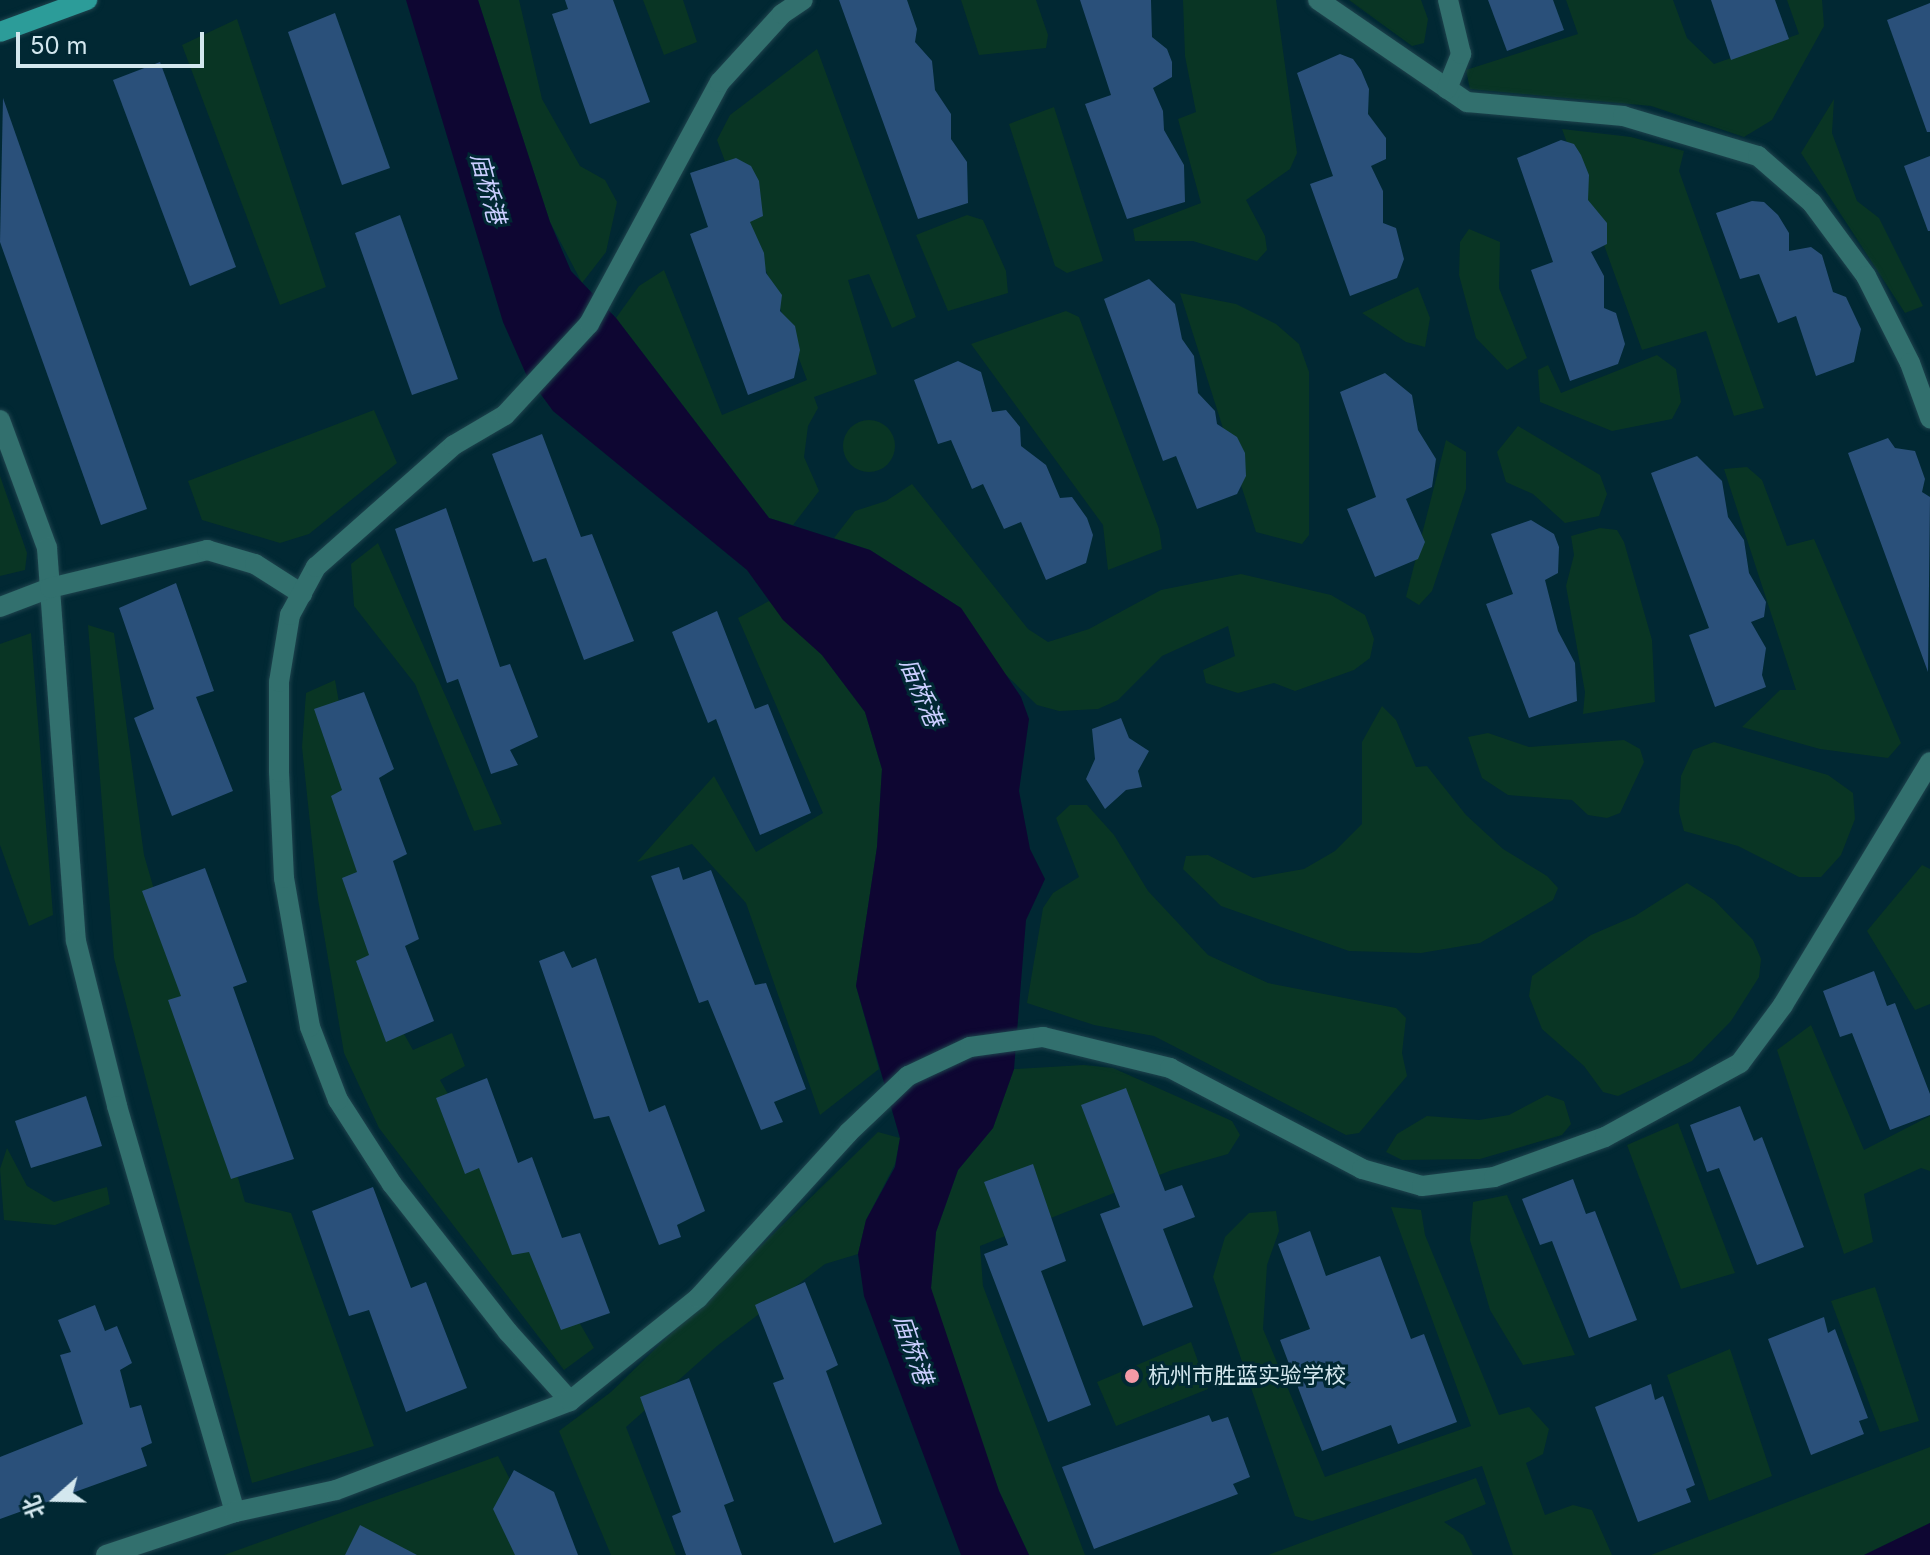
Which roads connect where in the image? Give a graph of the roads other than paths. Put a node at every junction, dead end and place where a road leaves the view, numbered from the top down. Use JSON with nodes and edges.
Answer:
{"nodes":[{"id":1,"x":87,"y":0,"type":"edge"},
{"id":2,"x":803,"y":0,"type":"edge"},
{"id":3,"x":1318,"y":0,"type":"edge"},
{"id":4,"x":1448,"y":0,"type":"edge"},
{"id":5,"x":0,"y":32,"type":"edge"},
{"id":6,"x":1447,"y":89,"type":"junction"},
{"id":7,"x":1930,"y":418,"type":"edge"},
{"id":8,"x":0,"y":420,"type":"edge"},
{"id":9,"x":50,"y":588,"type":"junction"},
{"id":10,"x":302,"y":594,"type":"junction"},
{"id":11,"x":0,"y":607,"type":"edge"},
{"id":12,"x":1930,"y":762,"type":"edge"},
{"id":13,"x":570,"y":1401,"type":"junction"},
{"id":14,"x":235,"y":1512,"type":"junction"},
{"id":15,"x":106,"y":1555,"type":"edge"}],
"edges":[{"from":1,"to":5,"type":"main road"},
{"from":2,"to":10,"type":"street"},
{"from":3,"to":6,"type":"street"},
{"from":4,"to":6,"type":"street"},
{"from":6,"to":7,"type":"street"},
{"from":8,"to":9,"type":"street"},
{"from":9,"to":10,"type":"street"},
{"from":9,"to":11,"type":"street"},
{"from":9,"to":14,"type":"street"},
{"from":10,"to":13,"type":"street"},
{"from":12,"to":13,"type":"street"},
{"from":13,"to":14,"type":"street"},
{"from":14,"to":15,"type":"street"}]}
